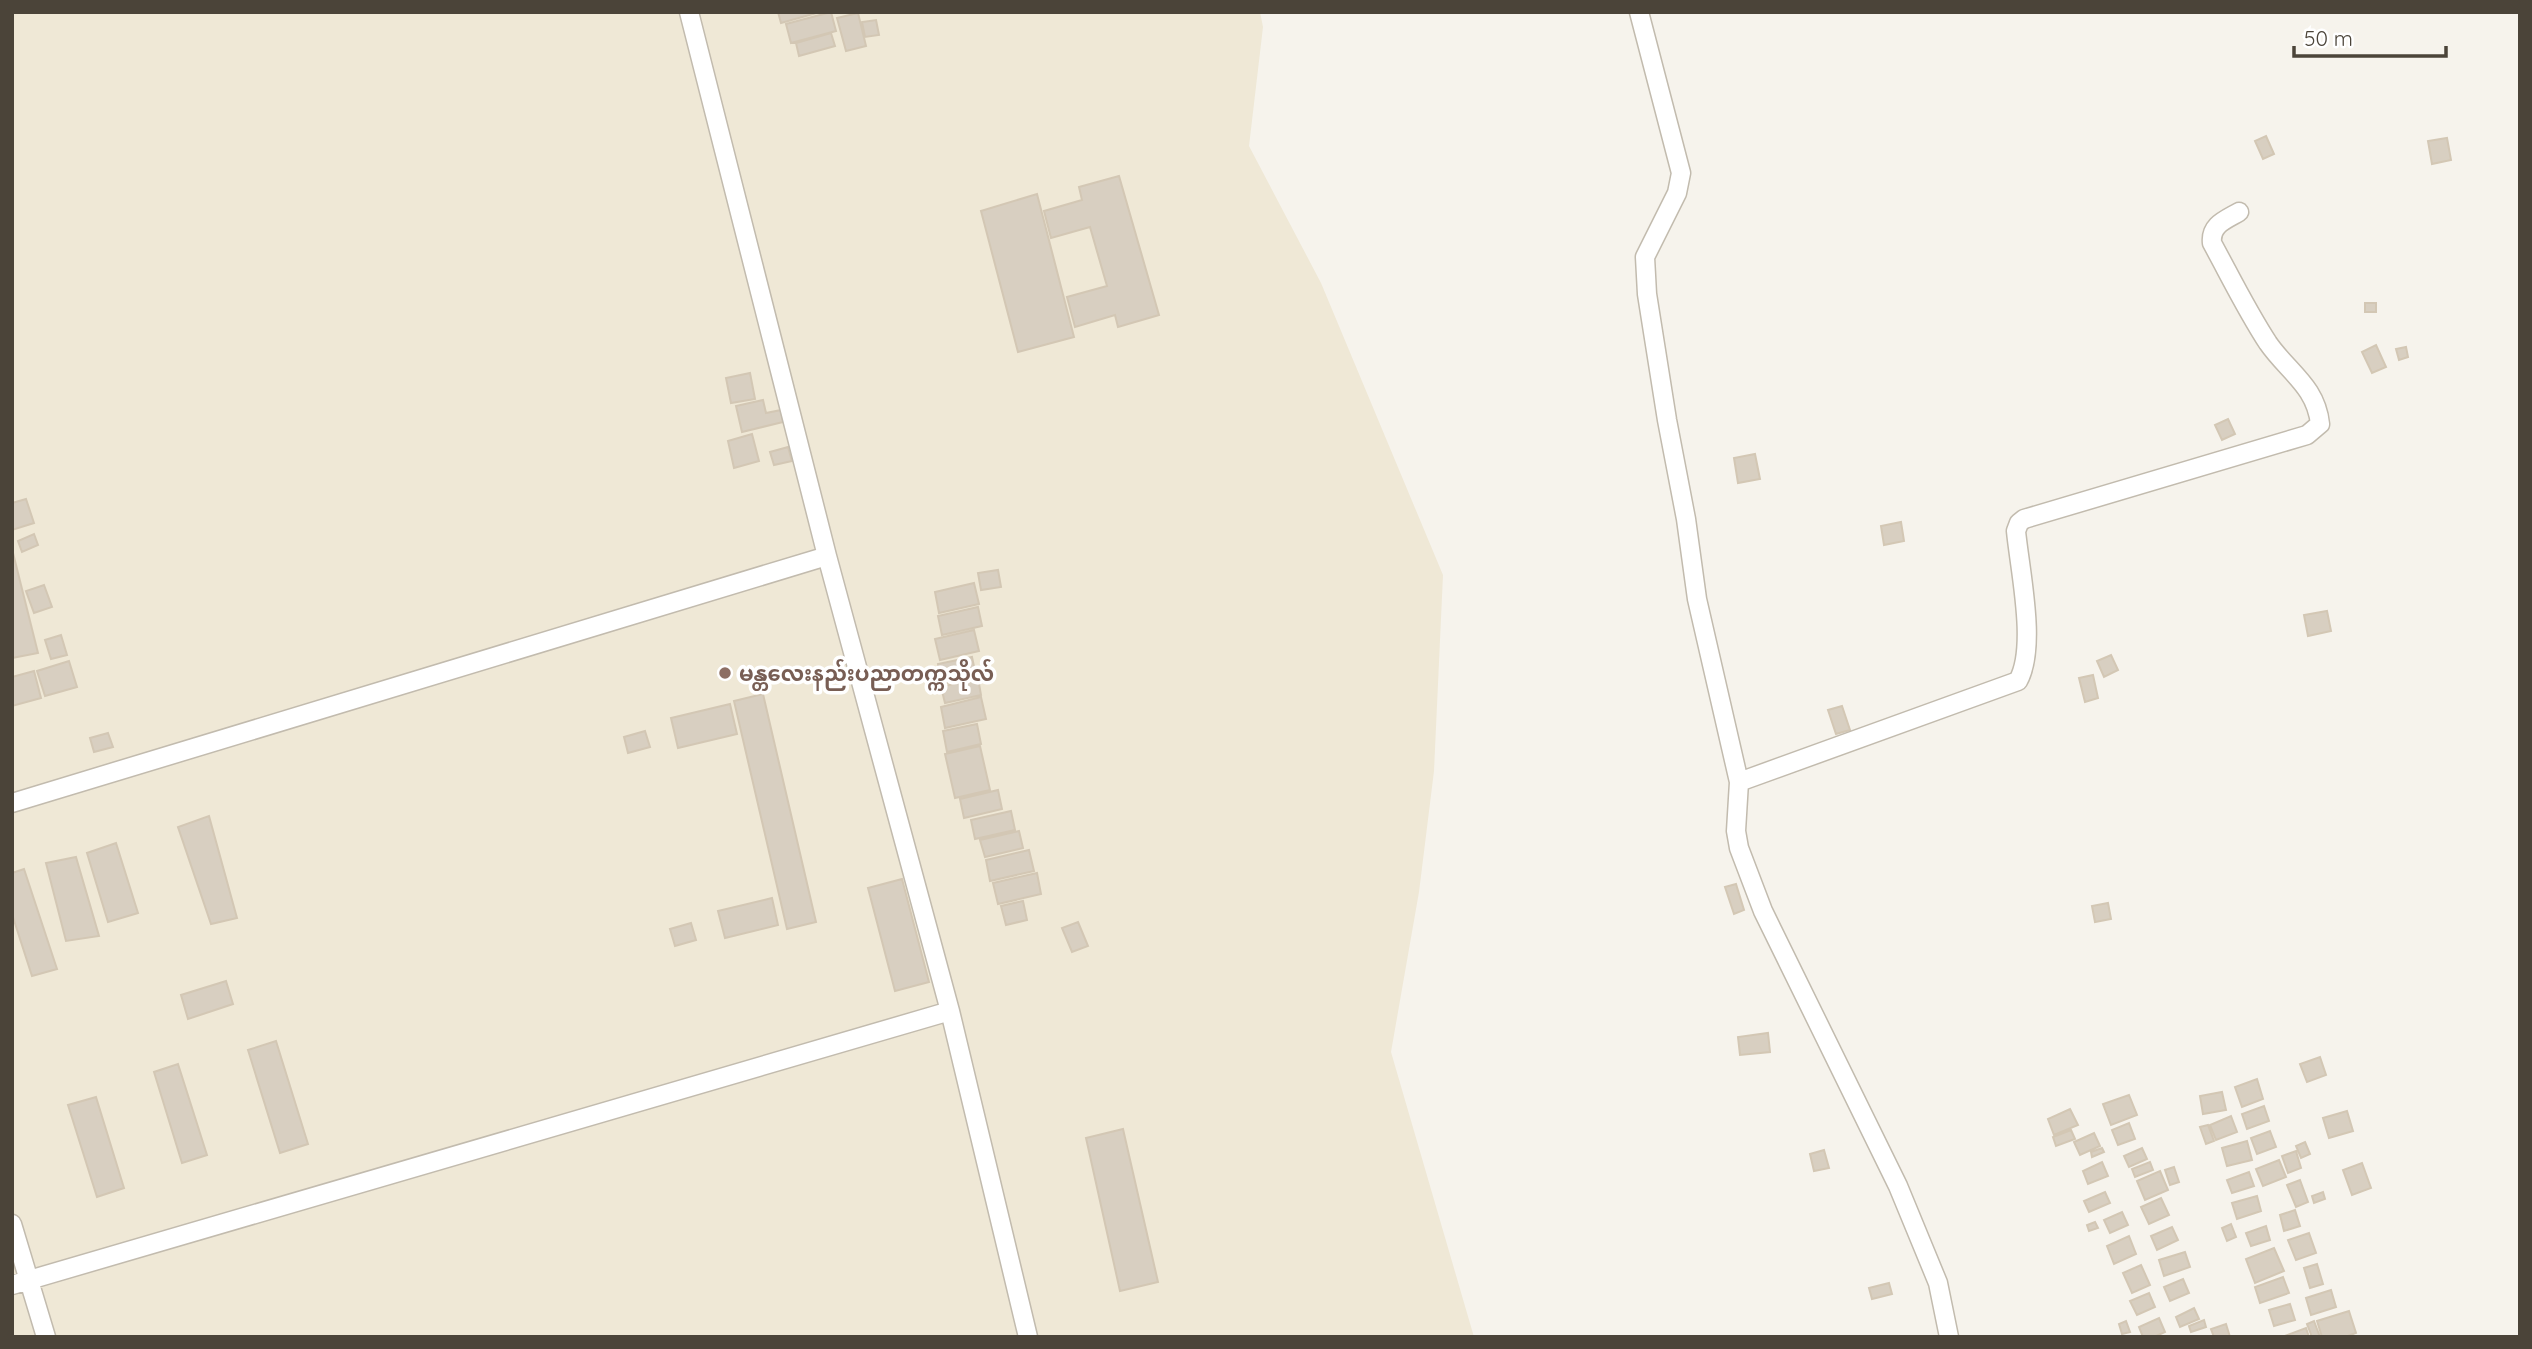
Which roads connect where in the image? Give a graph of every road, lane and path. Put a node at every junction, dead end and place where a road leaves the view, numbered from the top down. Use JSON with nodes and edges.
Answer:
{"nodes":[{"id":1,"x":690,"y":12,"type":"edge"},
{"id":2,"x":1639,"y":12,"type":"edge"},
{"id":3,"x":2239,"y":212,"type":"dead end"},
{"id":4,"x":827,"y":556,"type":"junction"},
{"id":5,"x":1739,"y":782,"type":"junction"},
{"id":6,"x":12,"y":803,"type":"edge"},
{"id":7,"x":950,"y":1011,"type":"junction"},
{"id":8,"x":12,"y":1224,"type":"edge"},
{"id":9,"x":21,"y":1282,"type":"edge"},
{"id":10,"x":46,"y":1337,"type":"edge"},
{"id":11,"x":1028,"y":1337,"type":"edge"},
{"id":12,"x":1949,"y":1337,"type":"edge"}],
"edges":[{"from":1,"to":4,"type":"street"},
{"from":2,"to":5,"type":"street"},
{"from":3,"to":5,"type":"street"},
{"from":4,"to":6,"type":"street"},
{"from":4,"to":7,"type":"street"},
{"from":5,"to":12,"type":"street"},
{"from":7,"to":9,"type":"street"},
{"from":7,"to":11,"type":"street"},
{"from":8,"to":9,"type":"street"},
{"from":9,"to":10,"type":"street"}]}
